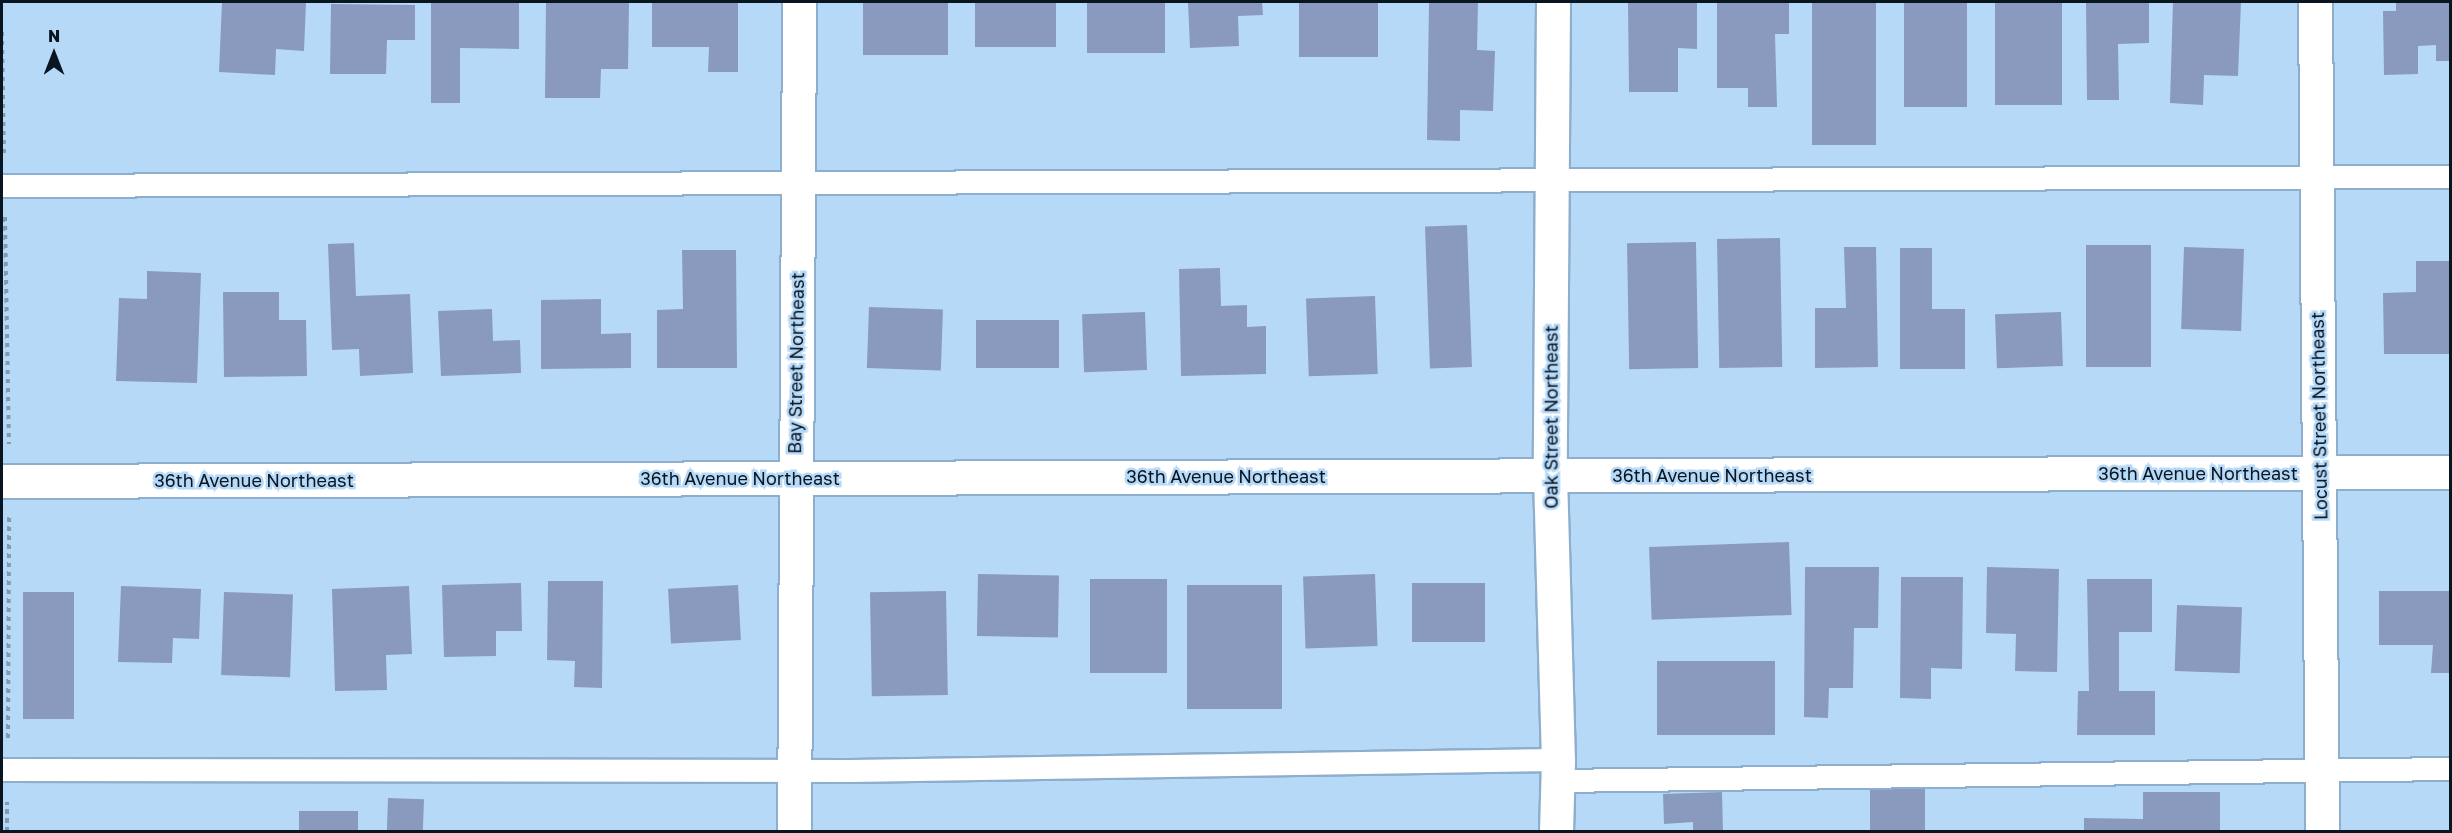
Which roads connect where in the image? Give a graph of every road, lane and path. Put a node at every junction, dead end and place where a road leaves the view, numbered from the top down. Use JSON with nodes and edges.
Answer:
{"nodes":[{"id":1,"x":799,"y":2,"type":"edge"},
{"id":2,"x":1553,"y":2,"type":"edge"},
{"id":3,"x":2315,"y":2,"type":"edge"},
{"id":4,"x":2,"y":32,"type":"edge"},
{"id":5,"x":2451,"y":177,"type":"edge"},
{"id":6,"x":2317,"y":178,"type":"junction"},
{"id":7,"x":1552,"y":180,"type":"junction"},
{"id":8,"x":797,"y":184,"type":"junction"},
{"id":9,"x":3,"y":186,"type":"edge"},
{"id":10,"x":2451,"y":472,"type":"edge"},
{"id":11,"x":2320,"y":473,"type":"junction"},
{"id":12,"x":1550,"y":475,"type":"junction"},
{"id":13,"x":795,"y":478,"type":"junction"},
{"id":14,"x":5,"y":481,"type":"edge"},
{"id":15,"x":2451,"y":769,"type":"edge"},
{"id":16,"x":5,"y":770,"type":"edge"},
{"id":17,"x":793,"y":770,"type":"junction"},
{"id":18,"x":2321,"y":770,"type":"junction"},
{"id":19,"x":1557,"y":771,"type":"junction"},
{"id":20,"x":7,"y":831,"type":"edge"},
{"id":21,"x":795,"y":831,"type":"edge"},
{"id":22,"x":1556,"y":831,"type":"edge"},
{"id":23,"x":2322,"y":831,"type":"edge"}],
"edges":[{"from":1,"to":8,"type":"street","name":"Bay Street Northeast"},
{"from":2,"to":7,"type":"street","name":"Oak Street Northeast"},
{"from":3,"to":6,"type":"street","name":"Locust Street Northeast"},
{"from":4,"to":9,"type":"path"},
{"from":5,"to":6,"type":"lane"},
{"from":6,"to":7,"type":"lane"},
{"from":6,"to":11,"type":"street","name":"Locust Street Northeast"},
{"from":7,"to":8,"type":"lane"},
{"from":7,"to":12,"type":"street","name":"Oak Street Northeast"},
{"from":8,"to":9,"type":"lane"},
{"from":8,"to":13,"type":"street","name":"Bay Street Northeast"},
{"from":9,"to":14,"type":"path"},
{"from":10,"to":11,"type":"street","name":"36th Avenue Northeast"},
{"from":11,"to":12,"type":"street","name":"36th Avenue Northeast"},
{"from":11,"to":18,"type":"street","name":"Locust Street Northeast"},
{"from":12,"to":13,"type":"street","name":"36th Avenue Northeast"},
{"from":12,"to":19,"type":"street","name":"Oak Street Northeast"},
{"from":13,"to":14,"type":"street","name":"36th Avenue Northeast"},
{"from":13,"to":17,"type":"street","name":"Bay Street Northeast"},
{"from":14,"to":16,"type":"path"},
{"from":15,"to":18,"type":"lane"},
{"from":16,"to":17,"type":"lane"},
{"from":16,"to":20,"type":"path"},
{"from":17,"to":19,"type":"lane"},
{"from":17,"to":21,"type":"street","name":"Bay Street Northeast"},
{"from":18,"to":19,"type":"lane"},
{"from":18,"to":23,"type":"street","name":"Locust Street Northeast"},
{"from":19,"to":22,"type":"street","name":"Oak Street Northeast"}]}
